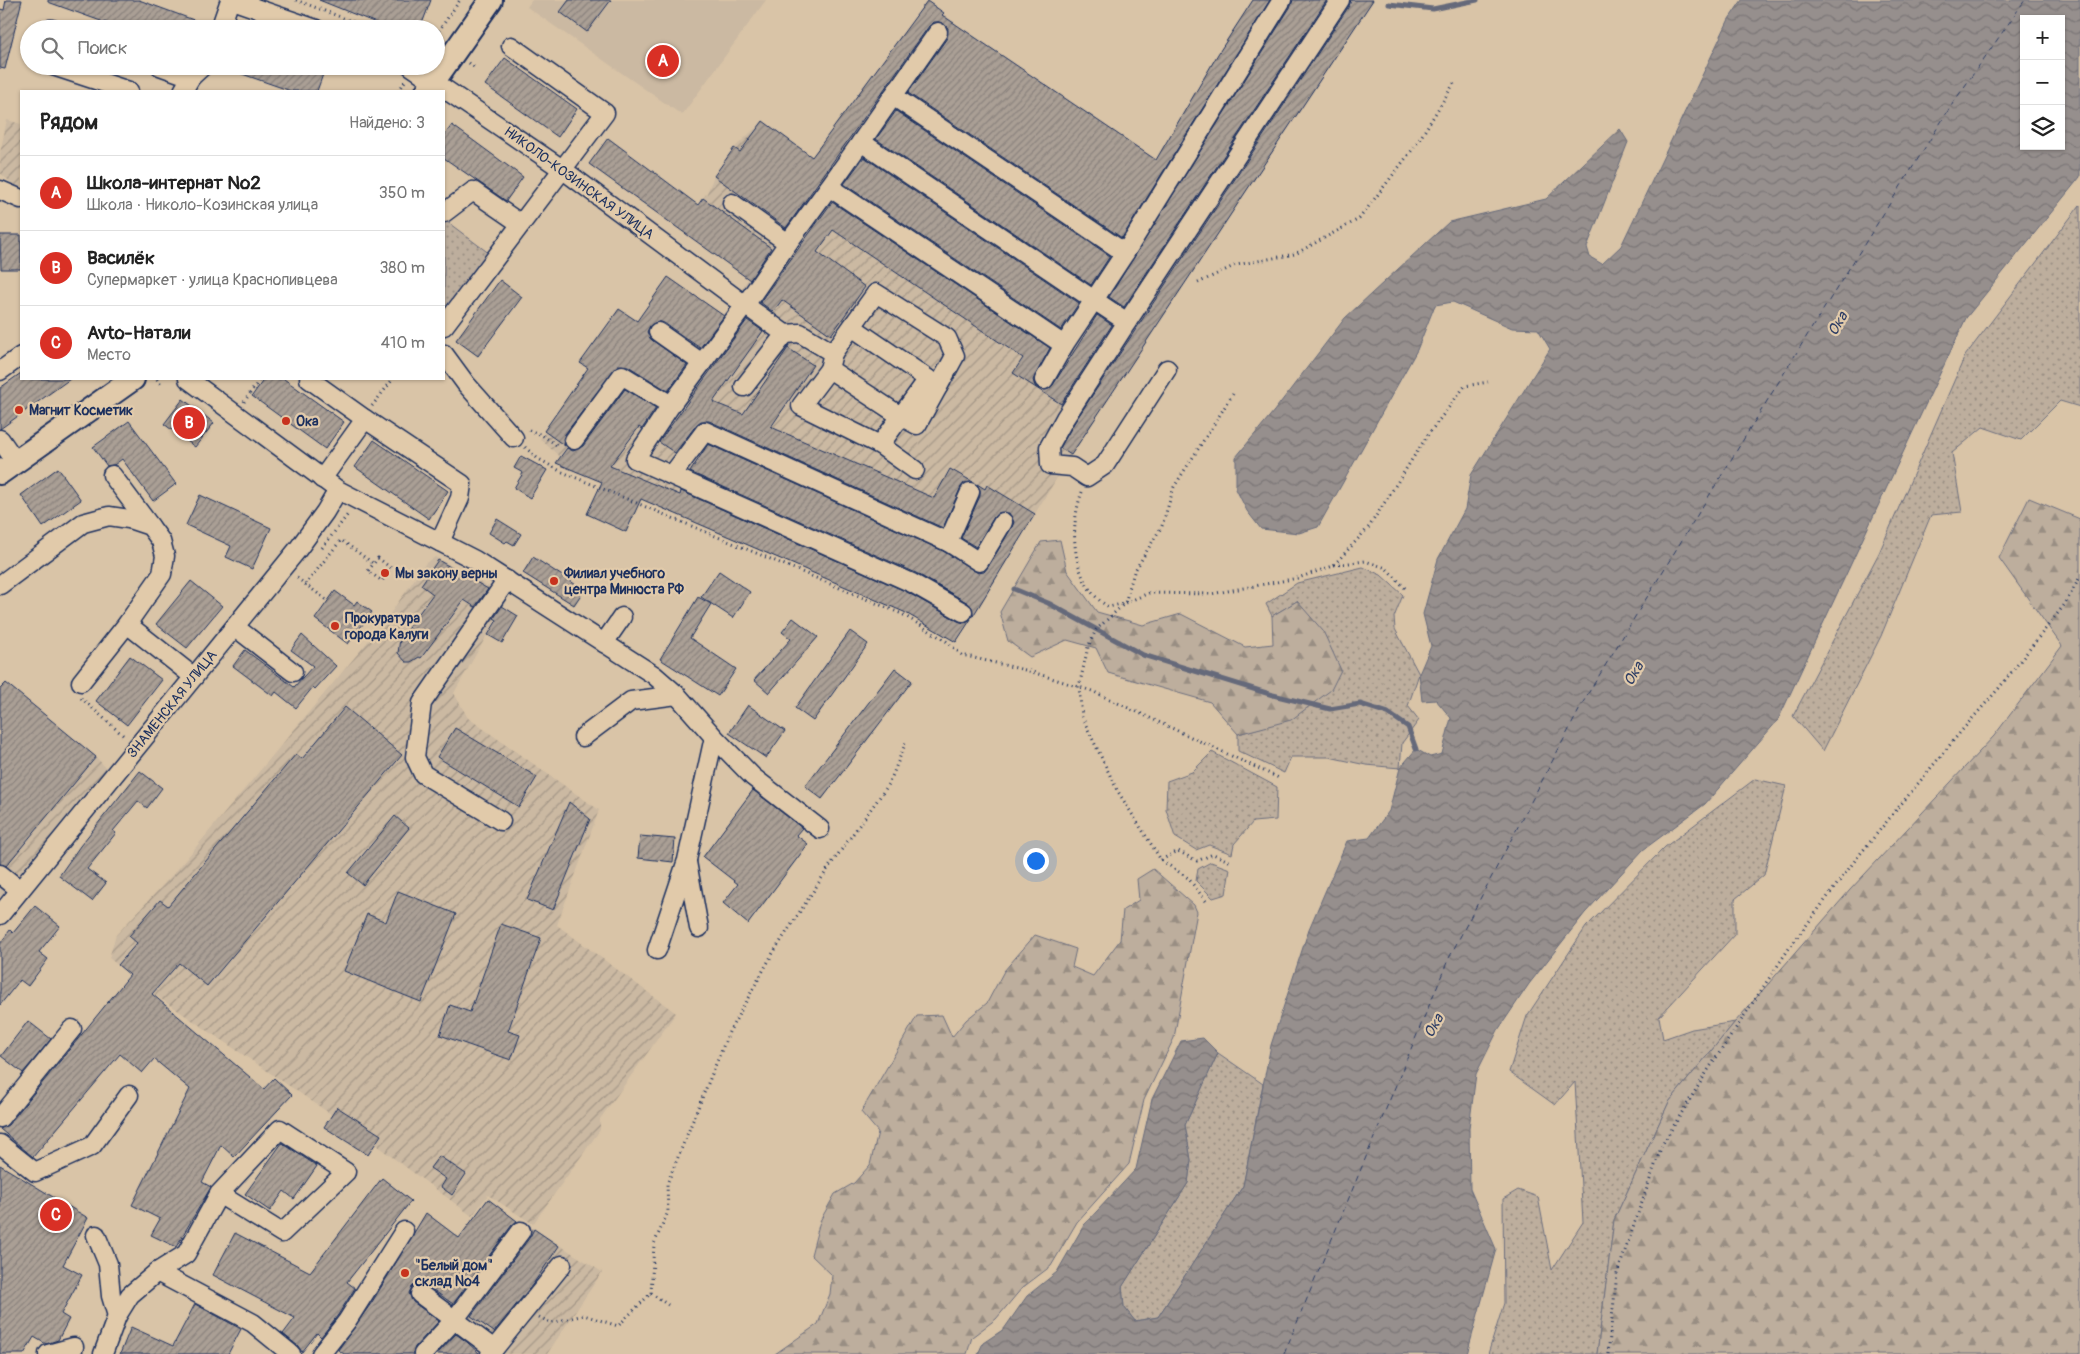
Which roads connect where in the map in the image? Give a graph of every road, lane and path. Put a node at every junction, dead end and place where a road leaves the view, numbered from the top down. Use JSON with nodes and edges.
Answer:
{"nodes":[{"id":1,"x":231,"y":0,"type":"edge"},
{"id":2,"x":296,"y":0,"type":"edge"},
{"id":3,"x":460,"y":0,"type":"edge"},
{"id":4,"x":491,"y":0,"type":"edge"},
{"id":5,"x":1282,"y":0,"type":"edge"},
{"id":6,"x":1340,"y":0,"type":"edge"},
{"id":7,"x":223,"y":20,"type":"edge"},
{"id":8,"x":290,"y":20,"type":"edge"},
{"id":9,"x":348,"y":20,"type":"edge"},
{"id":10,"x":445,"y":22,"type":"edge"},
{"id":11,"x":938,"y":32,"type":"dead end"},
{"id":12,"x":511,"y":46,"type":"dead end"},
{"id":13,"x":445,"y":65,"type":"edge"},
{"id":14,"x":80,"y":75,"type":"edge"},
{"id":15,"x":420,"y":75,"type":"edge"},
{"id":16,"x":438,"y":75,"type":"edge"},
{"id":17,"x":1456,"y":80,"type":"dead end"},
{"id":18,"x":430,"y":86,"type":"edge"},
{"id":19,"x":126,"y":90,"type":"edge"},
{"id":20,"x":445,"y":95,"type":"edge"},
{"id":21,"x":893,"y":96,"type":"junction"},
{"id":22,"x":860,"y":142,"type":"junction"},
{"id":23,"x":562,"y":169,"type":"junction"},
{"id":24,"x":829,"y":187,"type":"junction"},
{"id":25,"x":0,"y":190,"type":"edge"},
{"id":26,"x":20,"y":199,"type":"edge"},
{"id":27,"x":732,"y":203,"type":"dead end"},
{"id":28,"x":445,"y":212,"type":"edge"},
{"id":29,"x":521,"y":224,"type":"junction"},
{"id":30,"x":788,"y":244,"type":"junction"},
{"id":31,"x":1125,"y":253,"type":"junction"},
{"id":32,"x":1198,"y":283,"type":"dead end"},
{"id":33,"x":1094,"y":300,"type":"junction"},
{"id":34,"x":745,"y":305,"type":"junction"},
{"id":35,"x":1127,"y":322,"type":"junction"},
{"id":36,"x":445,"y":325,"type":"edge"},
{"id":37,"x":852,"y":327,"type":"junction"},
{"id":38,"x":658,"y":332,"type":"dead end"},
{"id":39,"x":785,"y":334,"type":"junction"},
{"id":40,"x":1064,"y":345,"type":"junction"},
{"id":41,"x":445,"y":355,"type":"edge"},
{"id":42,"x":20,"y":357,"type":"edge"},
{"id":43,"x":831,"y":361,"type":"junction"},
{"id":44,"x":702,"y":363,"type":"junction"},
{"id":45,"x":1167,"y":369,"type":"dead end"},
{"id":46,"x":0,"y":371,"type":"edge"},
{"id":47,"x":132,"y":380,"type":"edge"},
{"id":48,"x":158,"y":380,"type":"edge"},
{"id":49,"x":189,"y":380,"type":"edge"},
{"id":50,"x":259,"y":380,"type":"edge"},
{"id":51,"x":310,"y":380,"type":"edge"},
{"id":52,"x":392,"y":380,"type":"edge"},
{"id":53,"x":1044,"y":380,"type":"dead end"},
{"id":54,"x":1488,"y":382,"type":"dead end"},
{"id":55,"x":933,"y":383,"type":"junction"},
{"id":56,"x":161,"y":385,"type":"dead end"},
{"id":57,"x":744,"y":387,"type":"dead end"},
{"id":58,"x":1232,"y":394,"type":"dead end"},
{"id":59,"x":671,"y":405,"type":"junction"},
{"id":60,"x":235,"y":415,"type":"junction"},
{"id":61,"x":902,"y":417,"type":"junction"},
{"id":62,"x":365,"y":419,"type":"junction"},
{"id":63,"x":529,"y":429,"type":"dead end"},
{"id":64,"x":514,"y":438,"type":"joint"},
{"id":65,"x":0,"y":439,"type":"edge"},
{"id":66,"x":574,"y":440,"type":"joint"},
{"id":67,"x":880,"y":446,"type":"junction"},
{"id":68,"x":8,"y":468,"type":"edge"},
{"id":69,"x":915,"y":470,"type":"dead end"},
{"id":70,"x":112,"y":475,"type":"dead end"},
{"id":71,"x":672,"y":475,"type":"junction"},
{"id":72,"x":1087,"y":478,"type":"junction"},
{"id":73,"x":322,"y":479,"type":"junction"},
{"id":74,"x":338,"y":490,"type":"junction"},
{"id":75,"x":970,"y":492,"type":"dead end"},
{"id":76,"x":1003,"y":522,"type":"dead end"},
{"id":77,"x":150,"y":526,"type":"junction"},
{"id":78,"x":440,"y":542,"type":"junction"},
{"id":79,"x":948,"y":542,"type":"junction"},
{"id":80,"x":374,"y":564,"type":"junction"},
{"id":81,"x":1333,"y":566,"type":"junction"},
{"id":82,"x":2080,"y":577,"type":"edge"},
{"id":83,"x":297,"y":578,"type":"dead end"},
{"id":84,"x":507,"y":580,"type":"junction"},
{"id":85,"x":305,"y":584,"type":"junction"},
{"id":86,"x":0,"y":585,"type":"edge"},
{"id":87,"x":1406,"y":588,"type":"dead end"},
{"id":88,"x":328,"y":601,"type":"dead end"},
{"id":89,"x":1125,"y":603,"type":"junction"},
{"id":90,"x":963,"y":612,"type":"dead end"},
{"id":91,"x":622,"y":616,"type":"dead end"},
{"id":92,"x":127,"y":624,"type":"junction"},
{"id":93,"x":235,"y":627,"type":"junction"},
{"id":94,"x":604,"y":642,"type":"junction"},
{"id":95,"x":293,"y":672,"type":"dead end"},
{"id":96,"x":194,"y":677,"type":"junction"},
{"id":97,"x":81,"y":682,"type":"joint"},
{"id":98,"x":1079,"y":687,"type":"junction"},
{"id":99,"x":677,"y":695,"type":"junction"},
{"id":100,"x":583,"y":737,"type":"dead end"},
{"id":101,"x":714,"y":737,"type":"junction"},
{"id":102,"x":906,"y":742,"type":"dead end"},
{"id":103,"x":136,"y":747,"type":"junction"},
{"id":104,"x":1281,"y":779,"type":"dead end"},
{"id":105,"x":501,"y":821,"type":"dead end"},
{"id":106,"x":820,"y":829,"type":"dead end"},
{"id":107,"x":687,"y":860,"type":"junction"},
{"id":108,"x":1161,"y":860,"type":"junction"},
{"id":109,"x":1231,"y":862,"type":"dead end"},
{"id":110,"x":0,"y":874,"type":"edge"},
{"id":111,"x":20,"y":890,"type":"junction"},
{"id":112,"x":1206,"y":901,"type":"dead end"},
{"id":113,"x":0,"y":915,"type":"edge"},
{"id":114,"x":699,"y":928,"type":"dead end"},
{"id":115,"x":657,"y":950,"type":"dead end"},
{"id":116,"x":72,"y":1029,"type":"dead end"},
{"id":117,"x":129,"y":1095,"type":"dead end"},
{"id":118,"x":0,"y":1118,"type":"edge"},
{"id":119,"x":0,"y":1144,"type":"edge"},
{"id":120,"x":219,"y":1194,"type":"junction"},
{"id":121,"x":404,"y":1231,"type":"dead end"},
{"id":122,"x":521,"y":1231,"type":"dead end"},
{"id":123,"x":96,"y":1235,"type":"dead end"},
{"id":124,"x":562,"y":1265,"type":"dead end"},
{"id":125,"x":157,"y":1272,"type":"junction"},
{"id":126,"x":651,"y":1293,"type":"junction"},
{"id":127,"x":420,"y":1294,"type":"dead end"},
{"id":128,"x":668,"y":1305,"type":"dead end"},
{"id":129,"x":525,"y":1311,"type":"junction"},
{"id":130,"x":117,"y":1316,"type":"junction"},
{"id":131,"x":455,"y":1319,"type":"junction"},
{"id":132,"x":74,"y":1346,"type":"dead end"},
{"id":133,"x":492,"y":1351,"type":"edge"},
{"id":134,"x":48,"y":1354,"type":"edge"},
{"id":135,"x":103,"y":1354,"type":"edge"},
{"id":136,"x":291,"y":1354,"type":"edge"},
{"id":137,"x":320,"y":1354,"type":"edge"},
{"id":138,"x":423,"y":1354,"type":"edge"},
{"id":139,"x":1608,"y":1354,"type":"edge"}],
"edges":[{"from":1,"to":7,"type":"street"},
{"from":1,"to":8,"type":"street"},
{"from":2,"to":9,"type":"path"},
{"from":3,"to":10,"type":"path"},
{"from":4,"to":13,"type":"main road"},
{"from":5,"to":31,"type":"street"},
{"from":6,"to":35,"type":"street"},
{"from":11,"to":21,"type":"street"},
{"from":12,"to":23,"type":"street"},
{"from":14,"to":19,"type":"street"},
{"from":15,"to":18,"type":"street","name":"НИКОЛО-КОЗИНСКАЯ УЛИЦА"},
{"from":16,"to":18,"type":"main road"},
{"from":17,"to":32,"type":"path"},
{"from":20,"to":23,"type":"street","name":"НИКОЛО-КОЗИНСКАЯ УЛИЦА"},
{"from":21,"to":22,"type":"street"},
{"from":21,"to":31,"type":"street"},
{"from":22,"to":24,"type":"street"},
{"from":22,"to":33,"type":"street"},
{"from":23,"to":29,"type":"street"},
{"from":23,"to":34,"type":"street","name":"НИКОЛО-КОЗИНСКАЯ УЛИЦА"},
{"from":24,"to":30,"type":"street"},
{"from":24,"to":40,"type":"street"},
{"from":25,"to":26,"type":"street"},
{"from":27,"to":30,"type":"street"},
{"from":28,"to":29,"type":"street"},
{"from":29,"to":36,"type":"street"},
{"from":30,"to":34,"type":"street"},
{"from":31,"to":33,"type":"street"},
{"from":33,"to":35,"type":"street"},
{"from":33,"to":40,"type":"street"},
{"from":34,"to":39,"type":"street","name":"НИКОЛО-КОЗИНСКАЯ УЛИЦА"},
{"from":34,"to":44,"type":"street"},
{"from":35,"to":72,"type":"street"},
{"from":37,"to":43,"type":"street"},
{"from":37,"to":55,"type":"street"},
{"from":37,"to":55,"type":"street"},
{"from":38,"to":44,"type":"street"},
{"from":39,"to":43,"type":"street"},
{"from":39,"to":57,"type":"street"},
{"from":40,"to":53,"type":"street"},
{"from":41,"to":64,"type":"street"},
{"from":42,"to":46,"type":"street"},
{"from":43,"to":61,"type":"street"},
{"from":43,"to":67,"type":"street"},
{"from":44,"to":59,"type":"street"},
{"from":45,"to":72,"type":"street"},
{"from":47,"to":68,"type":"main road"},
{"from":48,"to":56,"type":"path"},
{"from":49,"to":60,"type":"street"},
{"from":50,"to":60,"type":"path"},
{"from":51,"to":62,"type":"street"},
{"from":52,"to":62,"type":"path"},
{"from":54,"to":81,"type":"path"},
{"from":55,"to":61,"type":"street"},
{"from":58,"to":89,"type":"path"},
{"from":59,"to":66,"type":"street"},
{"from":59,"to":71,"type":"street"},
{"from":60,"to":73,"type":"street"},
{"from":61,"to":67,"type":"street"},
{"from":62,"to":73,"type":"street"},
{"from":62,"to":78,"type":"street"},
{"from":63,"to":66,"type":"path"},
{"from":64,"to":98,"type":"path"},
{"from":65,"to":68,"type":"street"},
{"from":67,"to":69,"type":"street"},
{"from":70,"to":77,"type":"street"},
{"from":71,"to":79,"type":"street"},
{"from":71,"to":90,"type":"street"},
{"from":72,"to":89,"type":"path"},
{"from":73,"to":74,"type":"street"},
{"from":74,"to":78,"type":"street"},
{"from":74,"to":93,"type":"street","name":"ЗНАМЕНСКАЯ УЛИЦА"},
{"from":75,"to":79,"type":"street"},
{"from":76,"to":79,"type":"street"},
{"from":77,"to":86,"type":"street"},
{"from":77,"to":92,"type":"street"},
{"from":78,"to":84,"type":"street"},
{"from":80,"to":80,"type":"path"},
{"from":80,"to":85,"type":"path"},
{"from":81,"to":87,"type":"path"},
{"from":81,"to":89,"type":"path"},
{"from":82,"to":139,"type":"path"},
{"from":83,"to":85,"type":"path"},
{"from":84,"to":94,"type":"street"},
{"from":84,"to":105,"type":"street"},
{"from":85,"to":88,"type":"path"},
{"from":89,"to":98,"type":"path"},
{"from":91,"to":94,"type":"street"},
{"from":92,"to":96,"type":"street"},
{"from":92,"to":97,"type":"street"},
{"from":93,"to":95,"type":"street"},
{"from":93,"to":96,"type":"street","name":"ЗНАМЕНСКАЯ УЛИЦА"},
{"from":94,"to":99,"type":"street"},
{"from":96,"to":103,"type":"street","name":"ЗНАМЕНСКАЯ УЛИЦА"},
{"from":97,"to":103,"type":"path"},
{"from":98,"to":104,"type":"path"},
{"from":98,"to":108,"type":"path"},
{"from":99,"to":100,"type":"street"},
{"from":99,"to":101,"type":"street"},
{"from":101,"to":106,"type":"street"},
{"from":101,"to":107,"type":"street"},
{"from":102,"to":126,"type":"path"},
{"from":103,"to":111,"type":"street","name":"ЗНАМЕНСКАЯ УЛИЦА"},
{"from":107,"to":114,"type":"street"},
{"from":107,"to":115,"type":"street"},
{"from":108,"to":109,"type":"path"},
{"from":108,"to":112,"type":"path"},
{"from":110,"to":111,"type":"street"},
{"from":111,"to":113,"type":"street","name":"ЗНАМЕНСКАЯ УЛИЦА"},
{"from":116,"to":118,"type":"street"},
{"from":117,"to":119,"type":"street"},
{"from":120,"to":120,"type":"street"},
{"from":120,"to":125,"type":"street"},
{"from":121,"to":137,"type":"street"},
{"from":122,"to":131,"type":"street"},
{"from":123,"to":130,"type":"street"},
{"from":124,"to":129,"type":"street"},
{"from":125,"to":130,"type":"street"},
{"from":125,"to":136,"type":"street"},
{"from":126,"to":128,"type":"path"},
{"from":126,"to":129,"type":"path"},
{"from":127,"to":131,"type":"street"},
{"from":129,"to":133,"type":"street"},
{"from":130,"to":135,"type":"street"},
{"from":131,"to":133,"type":"street"},
{"from":131,"to":138,"type":"street"},
{"from":132,"to":134,"type":"street"}]}
